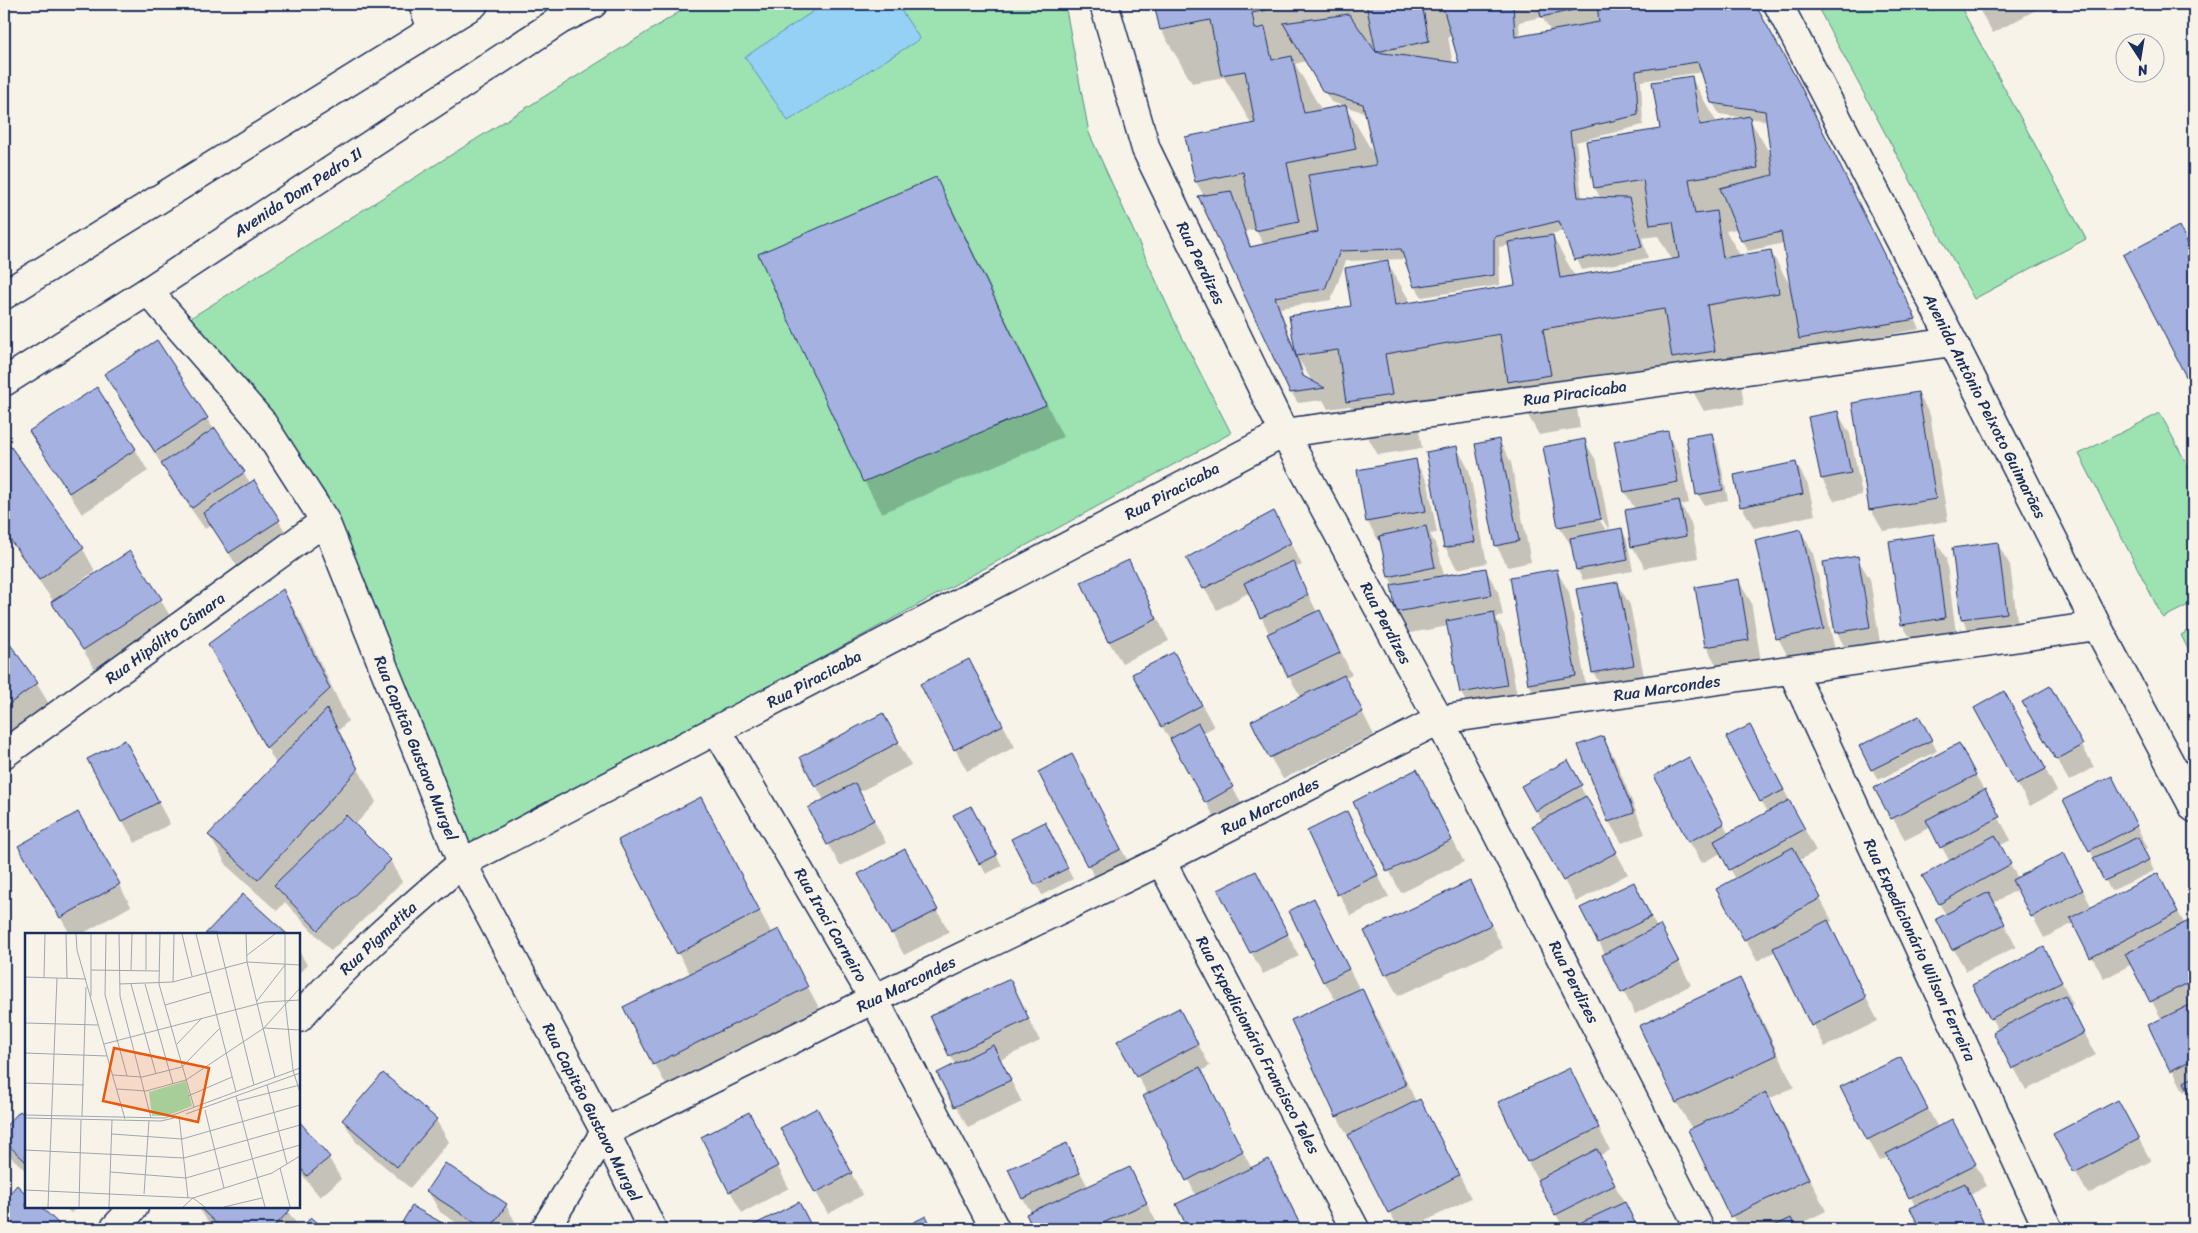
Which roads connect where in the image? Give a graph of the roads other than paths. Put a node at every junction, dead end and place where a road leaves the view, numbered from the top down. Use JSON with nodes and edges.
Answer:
{"nodes":[{"id":1,"x":423,"y":4,"type":"edge"},
{"id":2,"x":474,"y":4,"type":"edge"},
{"id":3,"x":594,"y":4,"type":"edge"},
{"id":4,"x":1104,"y":4,"type":"edge"},
{"id":5,"x":1778,"y":4,"type":"edge"},
{"id":6,"x":432,"y":30,"type":"junction"},
{"id":7,"x":148,"y":291,"type":"junction"},
{"id":8,"x":4,"y":295,"type":"edge"},
{"id":9,"x":1953,"y":342,"type":"junction"},
{"id":10,"x":4,"y":382,"type":"edge"},
{"id":11,"x":1284,"y":433,"type":"junction"},
{"id":12,"x":326,"y":521,"type":"junction"},
{"id":13,"x":2097,"y":626,"type":"junction"},
{"id":14,"x":1792,"y":670,"type":"junction"},
{"id":15,"x":1439,"y":720,"type":"junction"},
{"id":16,"x":717,"y":730,"type":"junction"},
{"id":17,"x":4,"y":754,"type":"edge"},
{"id":18,"x":2194,"y":808,"type":"edge"},
{"id":19,"x":1161,"y":861,"type":"junction"},
{"id":20,"x":462,"y":863,"type":"junction"},
{"id":21,"x":874,"y":999,"type":"junction"},
{"id":22,"x":300,"y":1017,"type":"edge"},
{"id":23,"x":604,"y":1132,"type":"junction"},
{"id":24,"x":133,"y":1208,"type":"edge"},
{"id":25,"x":114,"y":1229,"type":"edge"},
{"id":26,"x":545,"y":1229,"type":"edge"},
{"id":27,"x":652,"y":1229,"type":"edge"},
{"id":28,"x":995,"y":1229,"type":"edge"},
{"id":29,"x":1355,"y":1229,"type":"edge"},
{"id":30,"x":1700,"y":1229,"type":"edge"},
{"id":31,"x":2048,"y":1229,"type":"edge"}],
"edges":[{"from":1,"to":6,"type":"street"},
{"from":2,"to":6,"type":"street"},
{"from":3,"to":7,"type":"street","name":"Avenida Dom Pedro II"},
{"from":4,"to":11,"type":"street","name":"Rua Perdizes"},
{"from":5,"to":9,"type":"street","name":"Avenida Antônio Peixoto Guimarães"},
{"from":6,"to":8,"type":"street"},
{"from":7,"to":10,"type":"street","name":"Avenida Dom Pedro II"},
{"from":7,"to":12,"type":"street","name":"Rua Capitão Gustavo Murgel"},
{"from":9,"to":11,"type":"street","name":"Rua Piracicaba"},
{"from":9,"to":13,"type":"street","name":"Avenida Antônio Peixoto Guimarães"},
{"from":11,"to":15,"type":"street","name":"Rua Perdizes"},
{"from":11,"to":16,"type":"street","name":"Rua Piracicaba"},
{"from":12,"to":17,"type":"street","name":"Rua Hipólito Câmara"},
{"from":12,"to":20,"type":"street","name":"Rua Capitão Gustavo Murgel"},
{"from":13,"to":14,"type":"street","name":"Rua Marcondes"},
{"from":13,"to":18,"type":"street","name":"Avenida Antônio Peixoto Guimarães"},
{"from":14,"to":15,"type":"street","name":"Rua Marcondes"},
{"from":14,"to":31,"type":"street","name":"Rua Expedicionário Wilson Ferreira"},
{"from":15,"to":19,"type":"street","name":"Rua Marcondes"},
{"from":15,"to":30,"type":"street","name":"Rua Perdizes"},
{"from":16,"to":20,"type":"street","name":"Rua Piracicaba"},
{"from":16,"to":21,"type":"street","name":"Rua Irací Carneiro"},
{"from":19,"to":21,"type":"street","name":"Rua Marcondes"},
{"from":19,"to":29,"type":"street","name":"Rua Expedicionário Francisco Teles"},
{"from":20,"to":22,"type":"street","name":"Rua Pigmatita"},
{"from":20,"to":23,"type":"street","name":"Rua Capitão Gustavo Murgel"},
{"from":21,"to":23,"type":"street","name":"Rua Marcondes"},
{"from":21,"to":28,"type":"street","name":"Rua Irací Carneiro"},
{"from":23,"to":26,"type":"street"},
{"from":23,"to":27,"type":"street","name":"Rua Capitão Gustavo Murgel"},
{"from":24,"to":25,"type":"street"}]}
